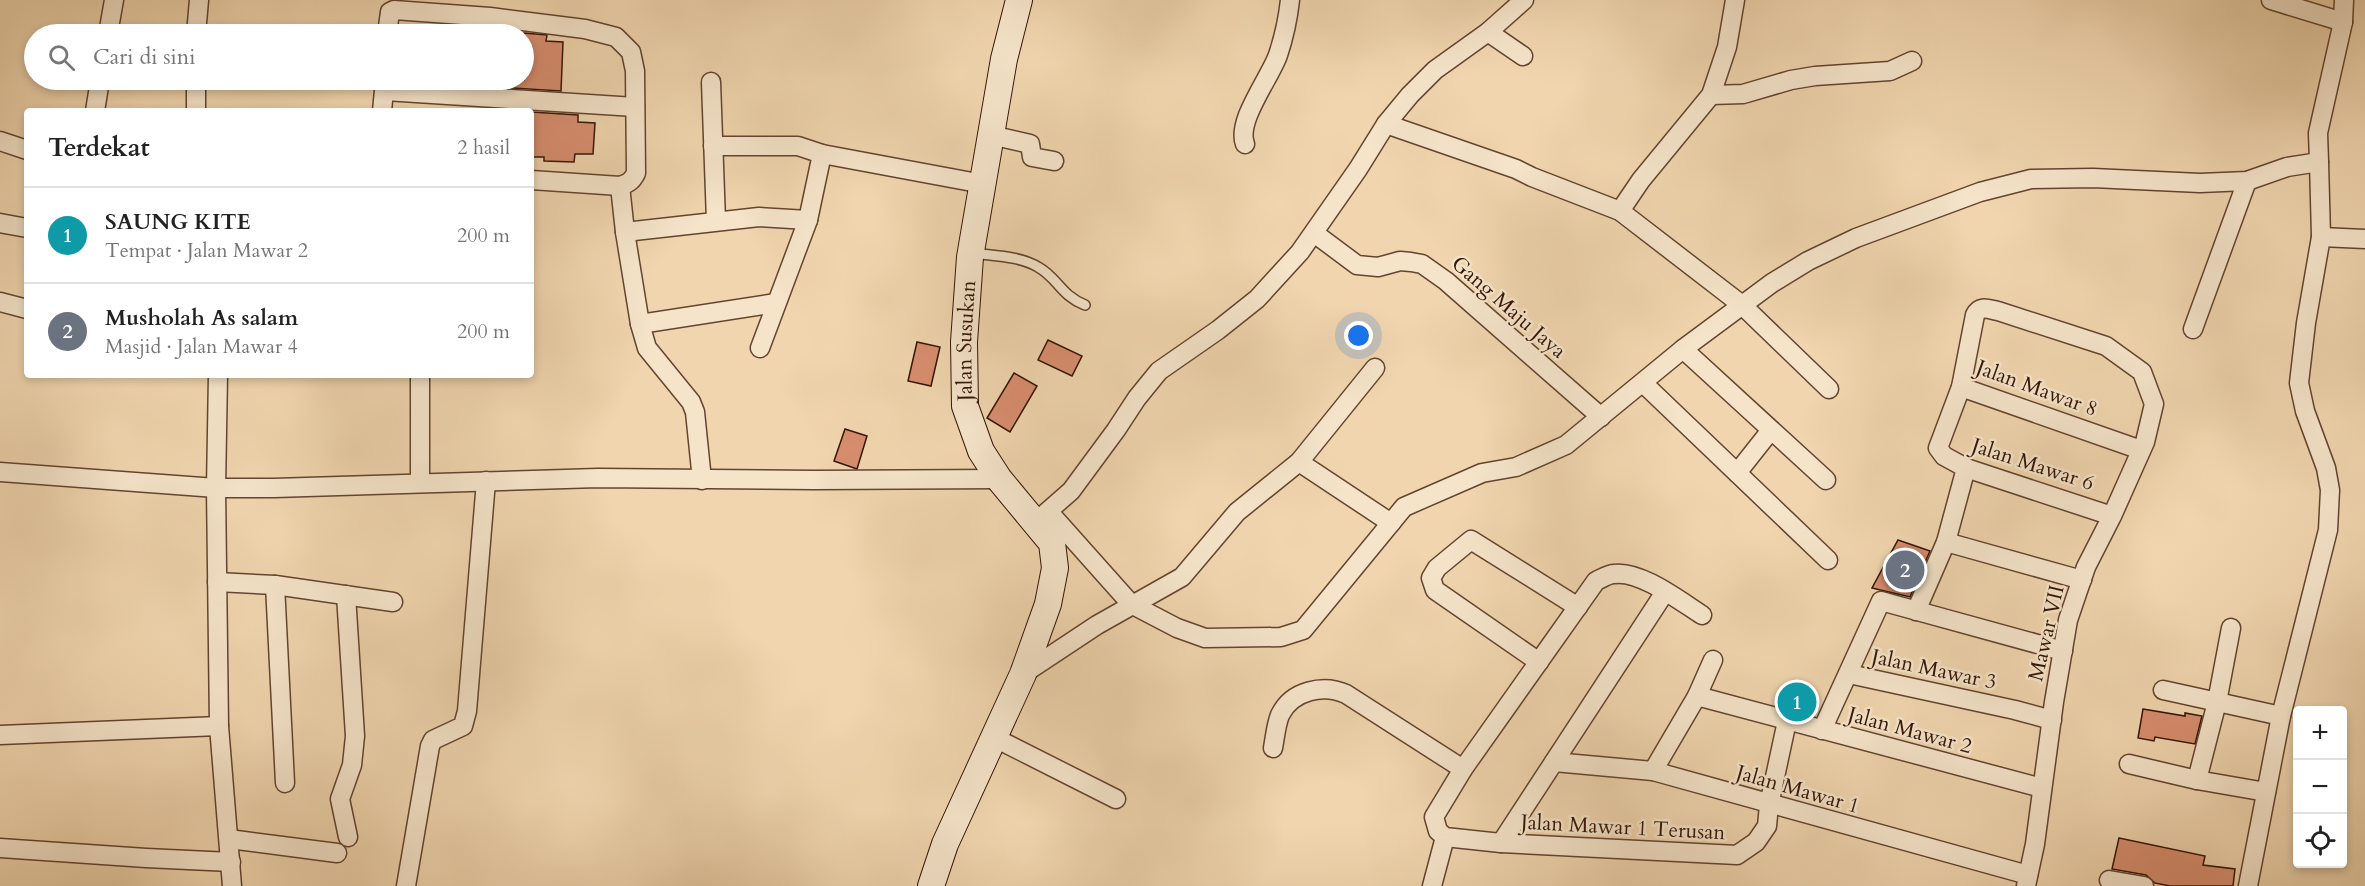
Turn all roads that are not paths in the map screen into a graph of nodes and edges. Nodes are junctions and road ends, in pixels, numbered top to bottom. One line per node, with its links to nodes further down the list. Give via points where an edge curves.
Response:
1 (114, 0): 12 (street)
2 (199, 0): 13 (street)
3 (1018, 0): 29 (street, Jalan Susukan)
4 (1290, 0): 31 (street, via 1278,55 1242,129)
5 (1524, 0): 15 (street)
6 (1735, 0): 23 (street, via 1727,47)
7 (2271, 0): 11 (street)
8 (2344, 0): 11 (street)
9 (448, 7): 10 (street); 14 (street, via 394,10)
10 (490, 9): 24 (street, via 616,37 631,52)
11 (2343, 22): 36 (street, via 2318,133)
12 (110, 24)
13 (197, 24)
14 (388, 24)
15 (1488, 32): 16 (street); 28 (street, via 1436,70)
16 (1523, 56)
17 (1912, 60): 23 (street, via 1890,71 1815,76 1743,94)
18 (711, 82): 32 (street)
19 (98, 90): 25 (street)
20 (196, 90): 26 (street)
21 (384, 90): 27 (street)
22 (442, 90): 24 (street)
23 (1711, 94): 41 (street)
24 (635, 107): 40 (street, via 636,173 629,183)
25 (95, 108)
26 (196, 108)
27 (382, 108)
28 (1386, 124): 41 (street, via 1516,169); 48 (street)
29 (991, 135): 35 (street, via 1030,144 1032,157); 39 (street, Jalan Susukan)
30 (0, 141): 33 (street)
31 (1245, 144)
32 (713, 146): 34 (street, via 798,146); 43 (street)
33 (24, 149)
34 (822, 154): 39 (street); 42 (street)
35 (1054, 161)
36 (2319, 168): 38 (street, via 2287,167); 46 (street)
37 (534, 180): 40 (street)
38 (2247, 181): 54 (street, via 2031,179 1980,192 1856,238 1808,261); 57 (street)
39 (983, 184): 50 (street, Jalan Susukan)
40 (620, 186): 47 (street)
41 (1620, 211): 54 (street)
42 (808, 220): 43 (street, via 759,217); 52 (street)
43 (716, 221): 47 (street)
44 (0, 223): 45 (street)
45 (24, 227)
46 (2321, 230): 49 (street); 104 (street, via 2299,383 2326,468 2330,490 2328,530)
47 (625, 232): 56 (street)
48 (1314, 233): 67 (street, Gang Maju Jaya, via 1357,265 1378,267 1400,261 1422,264); 81 (street, via 1257,299 1159,371 1071,491)
49 (2365, 239)
50 (971, 253): 53 (lane, via 1027,261 1040,267 1072,300); 74 (street, Jalan Susukan, via 964,342 965,406 981,451)
51 (0, 302): 55 (street)
52 (776, 303): 56 (street); 58 (street)
53 (1085, 305)
54 (1742, 305): 59 (street); 65 (street)
55 (24, 308)
56 (640, 324): 75 (street, via 647,348 695,412)
57 (2193, 329)
58 (760, 348)
59 (1683, 349): 63 (street); 68 (street)
60 (1375, 368): 70 (street)
61 (218, 378): 79 (street)
62 (420, 378): 78 (street)
63 (1643, 383): 67 (street); 73 (street)
64 (1961, 387): 66 (street, Jalan Mawar 8, via 1976,315 1982,308 2106,346 2142,372); 69 (street, Jalan Mawar 8); 71 (street, Jalan Mawar 6, via 1938,448 1944,456)
65 (1828, 389)
66 (2154, 404): 69 (street, Mawar VII)
67 (1601, 417): 82 (street, via 1566,445 1516,467 1482,473 1404,507)
68 (1771, 430): 73 (street); 76 (street)
69 (2141, 450): 80 (street, Mawar VII)
70 (1299, 462): 82 (street); 91 (street, via 1237,512 1182,577)
71 (1966, 468): 80 (street, Jalan Mawar 6); 83 (street)
72 (0, 472): 79 (street)
73 (1737, 473): 84 (street)
74 (999, 478): 75 (street); 81 (street, Jalan Susukan)
75 (702, 480): 77 (street)
76 (1826, 480)
77 (486, 481): 78 (street); 132 (street, via 467,711 463,726 433,740 430,746)
78 (420, 483): 79 (street)
79 (216, 488): 86 (street)
80 (2112, 516): 85 (street, Mawar VII)
81 (1042, 517): 91 (street); 99 (street, Jalan Susukan, via 1052,543 1055,568 1048,604)
82 (1391, 523): 91 (street, via 1303,630 1281,637 1205,638)
83 (1946, 542): 85 (street); 93 (street)
84 (1828, 560)
85 (2082, 580): 96 (street, Mawar VII, via 2068,620)
86 (217, 582): 87 (street); 107 (street)
87 (275, 585): 89 (street); 117 (street)
88 (1665, 592): 92 (street, via 1630,575 1613,574 1596,581); 94 (street); 112 (street)
89 (346, 595): 90 (street); 122 (street, via 355,736 352,765 339,799)
90 (393, 602)
91 (1131, 604): 99 (street)
92 (1578, 607): 98 (street); 98 (street, via 1470,540 1437,568 1431,578 1435,590)
93 (1916, 611): 96 (street); 100 (street, Jalan Mawar 3, via 1881,601)
94 (1702, 615)
95 (2231, 628): 103 (street)
96 (2063, 651): 106 (street, Mawar VII)
97 (1713, 660): 102 (street)
98 (1539, 662): 114 (street)
99 (1023, 674): 110 (street, Jalan Susukan)
100 (1849, 674): 106 (street, Jalan Mawar 3); 108 (street)
101 (2163, 690): 103 (street)
102 (1697, 696): 105 (street, Jalan Mawar 2); 115 (street)
103 (2217, 702): 104 (street); 116 (street)
104 (2281, 716): 119 (street)
105 (1787, 720): 108 (street, Jalan Mawar 2); 121 (street, Jalan Mawar 1 Terusan)
106 (2052, 720): 118 (street, Mawar VII)
107 (219, 726): 109 (street); 124 (street)
108 (1822, 730): 118 (street, Jalan Mawar 2)
109 (0, 735)
110 (993, 737): 120 (street); 133 (street, Jalan Susukan, via 945,844)
111 (1273, 748): 114 (street, via 1283,710 1297,697 1326,688 1346,693)
112 (1554, 762): 115 (street, Jalan Mawar 1); 125 (street)
113 (2129, 764): 116 (street)
114 (1463, 769): 123 (street, via 1434,817 1438,831)
115 (1653, 771): 121 (street, Jalan Mawar 1)
116 (2197, 780): 119 (street)
117 (285, 783)
118 (2042, 788): 130 (street, Mawar VII)
119 (2266, 792): 136 (street)
120 (1116, 799)
121 (1769, 805): 125 (street, Jalan Mawar 1 Terusan, via 1767,826 1756,842 1737,855); 130 (street, Jalan Mawar 1)
122 (348, 837)
123 (1445, 837): 125 (street, Jalan Mawar 1 Terusan); 134 (street)
124 (229, 839): 127 (street); 128 (street)
125 (1501, 843)
126 (0, 848): 128 (street)
127 (337, 853)
128 (231, 862): 131 (street)
129 (2109, 880): 135 (street)
130 (2027, 881)
131 (232, 886)
132 (406, 886)
133 (931, 886)
134 (1432, 886)
135 (2144, 886)
136 (2248, 886)

